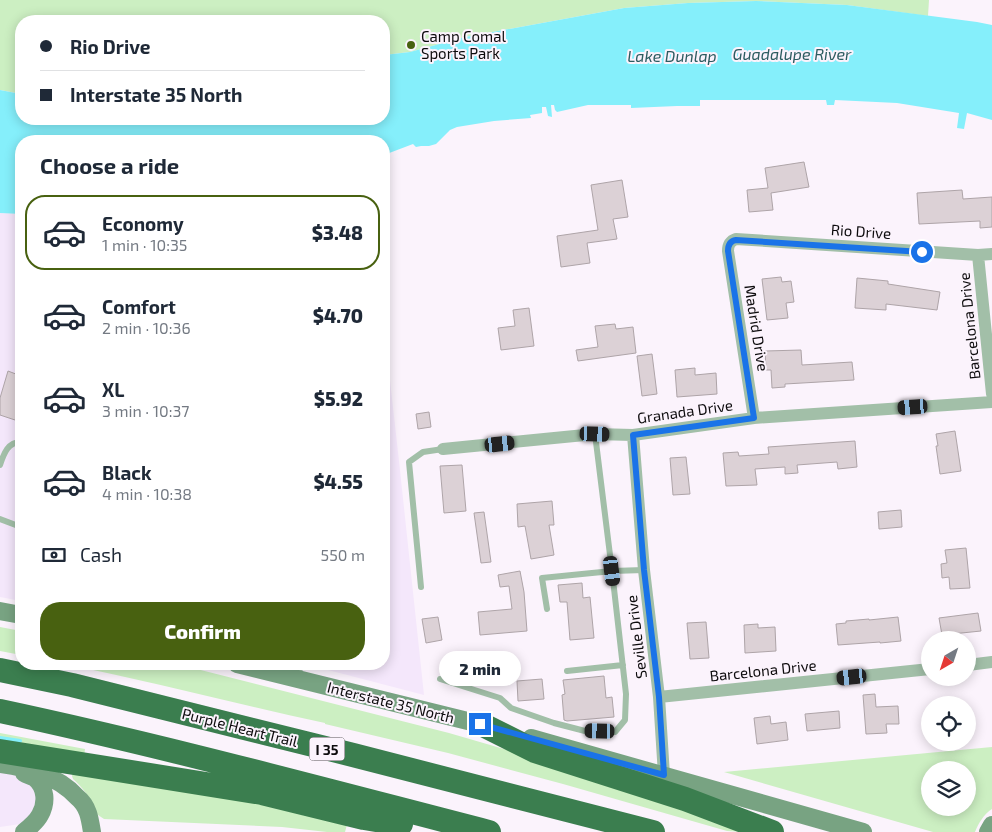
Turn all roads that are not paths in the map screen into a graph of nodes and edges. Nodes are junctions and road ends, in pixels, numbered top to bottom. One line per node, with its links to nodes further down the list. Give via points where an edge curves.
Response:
1 (730, 243): 3 (street, Rio Drive, via 736,240); 6 (street, Madrid Drive, via 728,251)
2 (992, 254): 3 (street, Rio Drive)
3 (978, 255): 4 (street, Barcelona Drive)
4 (992, 394)
5 (992, 402): 6 (street, Granada Drive)
6 (754, 418): 8 (street, Granada Drive)
7 (595, 434): 8 (street, Granada Drive); 10 (street, Granada Drive); 15 (lane)
8 (633, 435): 14 (street, Seville Drive)
9 (15, 443): 11 (lane, via 9,446)
10 (443, 450): 16 (lane, via 424,452 409,462)
11 (0, 465)
12 (0, 519): 13 (lane)
13 (15, 525)
14 (644, 570): 15 (lane); 28 (street, Seville Drive)
15 (612, 571): 17 (lane, via 542,578); 22 (lane)
16 (421, 587)
17 (547, 609)
18 (0, 611): 19 (main road)
19 (15, 613)
20 (992, 662): 21 (street)
21 (976, 664)
22 (623, 665): 26 (lane); 27 (lane, via 624,720 615,732 585,731 554,723 511,708 500,698)
23 (0, 670): 38 (highway, Purple Heart Trail / I 35, via 91,690)
24 (921, 670): 28 (street, Barcelona Drive)
25 (299, 671): 30 (main road, Interstate 35 North)
26 (567, 671)
27 (440, 679)
28 (659, 697): 32 (street, Seville Drive)
29 (0, 711): 37 (highway)
30 (480, 724): 32 (main road, Interstate 35 North); 39 (highway, via 535,750 685,799)
31 (3, 760): 34 (main road, via 35,778 44,794 40,816); 35 (main road, via 58,780 73,792 88,812); 36 (highway, via 262,793 364,818)
32 (664, 775): 40 (main road, Interstate 35 North)
33 (992, 825): 41 (main road)
34 (24, 832)
35 (92, 832)
36 (445, 832)
37 (489, 832)
38 (653, 832)
39 (772, 832)
40 (863, 832)
41 (988, 832)

